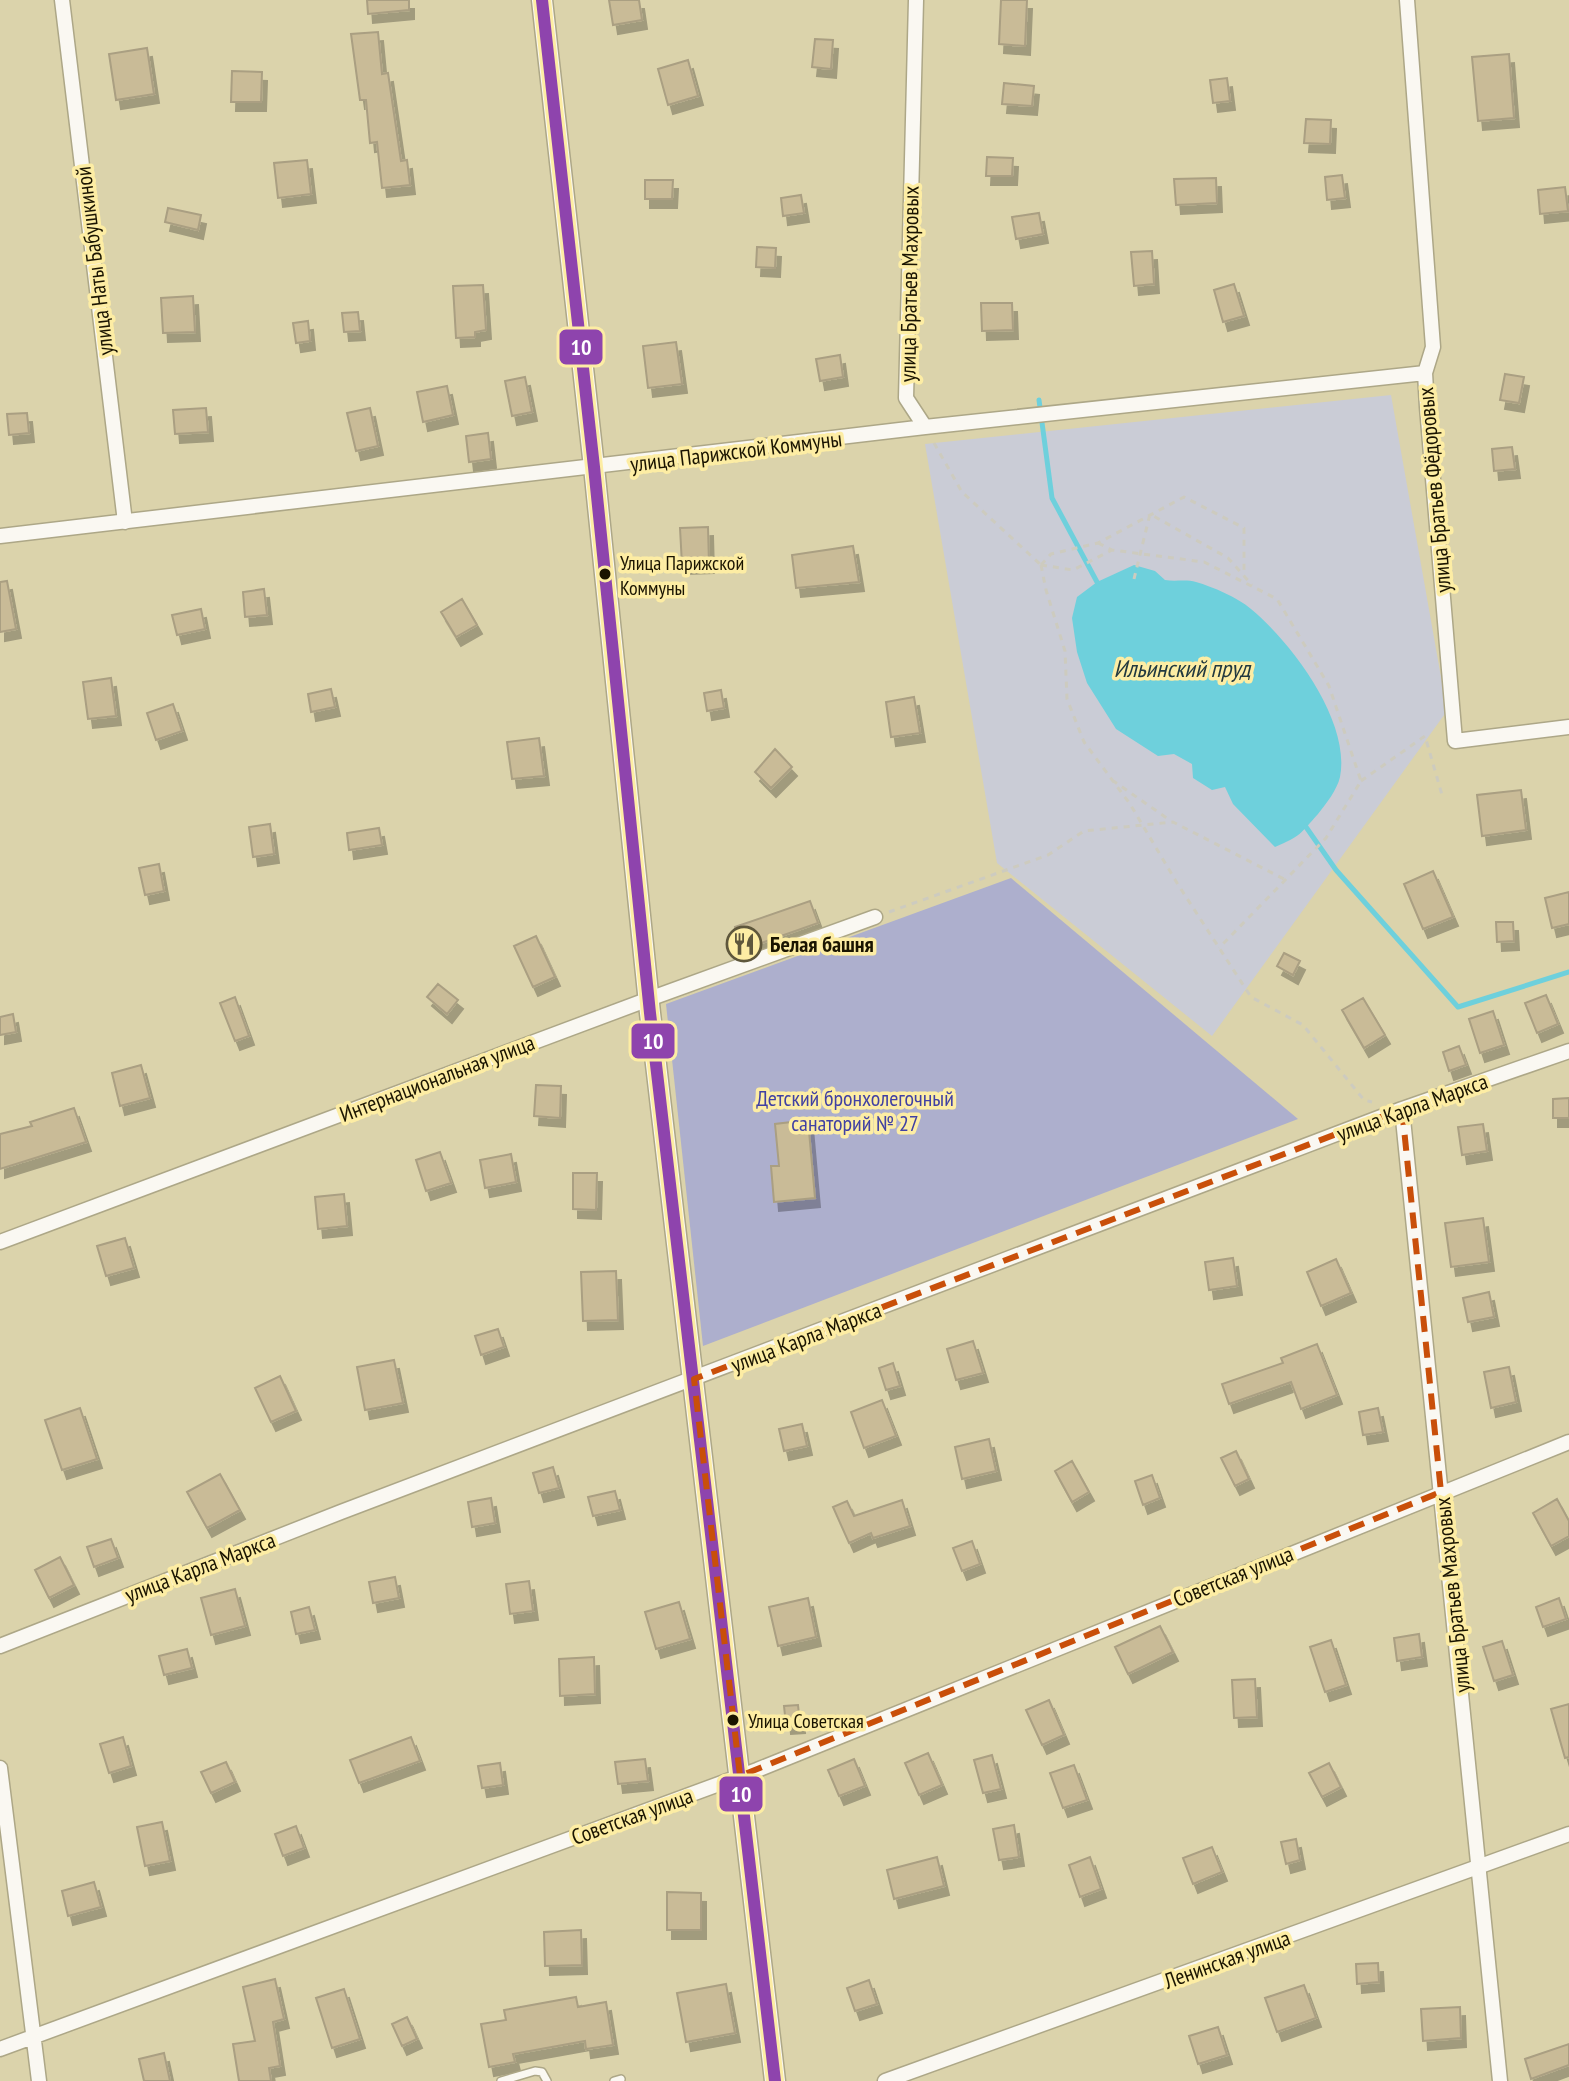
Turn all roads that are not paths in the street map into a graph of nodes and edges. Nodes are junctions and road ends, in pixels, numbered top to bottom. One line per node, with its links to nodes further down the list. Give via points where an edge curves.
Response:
1 (62, 0): 8 (street, улица Наты Бабушкиной)
2 (542, 0): 7 (main road)
3 (916, 0): 6 (street, улица Братьев Махровых, via 906,398)
4 (1407, 0): 5 (street, улица Братьев Фёдоровых, via 1433,347)
5 (1425, 373): 6 (street, улица Парижской Коммуны); 10 (street, улица Братьев Фёдоровых, via 1455,741)
6 (925, 427): 7 (street, улица Парижской Коммуны)
7 (594, 467): 8 (street, улица Парижской Коммуны); 12 (main road)
8 (125, 522): 9 (street, улица Парижской Коммуны)
9 (0, 536)
10 (1569, 727)
11 (875, 917): 12 (street, Интернациональная улица)
12 (649, 999): 15 (street, Интернациональная улица); 16 (main road)
13 (1569, 1051): 14 (street, улица Карла Маркса)
14 (1402, 1109): 16 (street, улица Карла Маркса); 18 (street, улица Братьев Махровых)
15 (0, 1242)
16 (694, 1379): 19 (street, улица Карла Маркса); 21 (main road)
17 (1569, 1442): 18 (street, Советская улица)
18 (1441, 1492): 21 (street, Советская улица); 23 (street, улица Братьев Махровых)
19 (0, 1646)
20 (0, 1768): 24 (street)
21 (740, 1776): 24 (street, Советская улица); 29 (main road)
22 (1569, 1834): 23 (street, Ленинская улица)
23 (1479, 1868): 30 (street, Ленинская улица); 31 (street, улица Братьев Махровых)
24 (34, 2037): 25 (street, Советская улица); 26 (street)
25 (0, 2049)
26 (39, 2081)
27 (501, 2081): 28 (lane, via 535,2071)
28 (547, 2081)
29 (775, 2081)
30 (885, 2081)
31 (1500, 2081)

